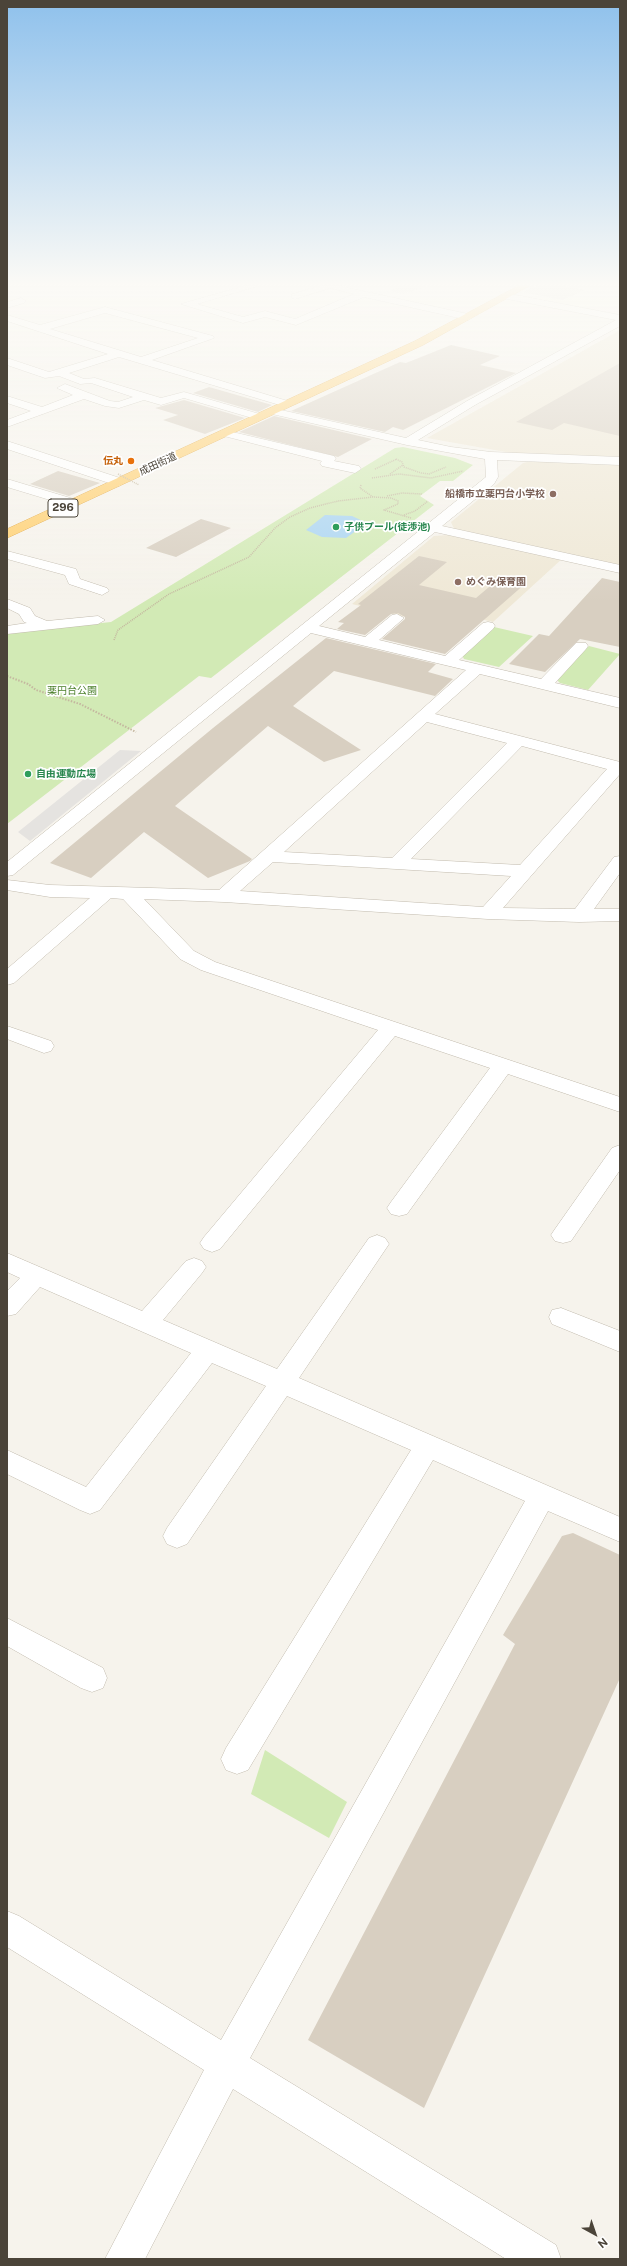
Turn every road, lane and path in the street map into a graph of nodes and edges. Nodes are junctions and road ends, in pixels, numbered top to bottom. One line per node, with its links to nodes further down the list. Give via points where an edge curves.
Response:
1 (74, 392): 7 (street)
2 (126, 392): 8 (street)
3 (246, 392): 10 (street)
4 (314, 392): 10 (highway, 成田街道 / 296)
5 (492, 392): 16 (street)
6 (21, 393): 9 (street)
7 (84, 395): 8 (street, via 119,405); 11 (street)
8 (142, 397): 13 (street, via 161,402 184,395)
9 (7, 398): 11 (street)
10 (287, 404): 12 (highway, 成田街道 / 296)
11 (39, 410): 14 (street)
12 (272, 411): 13 (highway, 成田街道 / 296); 16 (street)
13 (259, 417): 15 (highway, 成田街道 / 296)
14 (7, 424)
15 (224, 433): 24 (street, via 330,459 326,463); 32 (highway, 成田街道 / 296)
16 (407, 442): 18 (street)
17 (7, 446): 32 (street)
18 (491, 456): 21 (street); 44 (street, via 490,481)
19 (402, 458): 20 (path)
20 (395, 459): 23 (path); 26 (path)
21 (620, 461)
22 (444, 463): 25 (path, via 445,469 429,474)
23 (403, 465): 25 (path); 29 (path)
24 (355, 469)
25 (411, 469): 30 (path)
26 (374, 470)
27 (466, 470): 30 (path, via 431,478)
28 (374, 475): 31 (path)
29 (389, 475): 30 (path); 31 (path)
30 (410, 475)
31 (377, 477): 33 (path)
32 (119, 478): 36 (path, bridge); 41 (highway, 成田街道 / 296)
33 (370, 479)
34 (364, 481): 38 (path, via 360,488)
35 (7, 483): 41 (street)
36 (139, 485)
37 (422, 494): 39 (path, via 402,493)
38 (373, 497): 39 (path); 56 (path, via 323,503 290,517 275,528 249,557 169,594 118,630)
39 (385, 497): 42 (path, via 398,501 398,504 384,510)
40 (428, 501): 42 (path, via 415,512)
41 (73, 503): 45 (highway, 成田街道 / 296)
42 (400, 515): 43 (path)
43 (418, 519)
44 (434, 528): 47 (street); 54 (street)
45 (7, 534)
46 (7, 555): 48 (street, via 71,572 74,581)
47 (620, 569)
48 (102, 591)
49 (7, 603): 52 (street, via 25,611 29,619)
50 (397, 618): 57 (street)
51 (98, 620): 52 (street)
52 (46, 626): 55 (street)
53 (488, 626): 59 (street)
54 (310, 628): 57 (street); 72 (street)
55 (7, 630)
56 (114, 640)
57 (368, 642): 59 (street)
58 (582, 646): 62 (street)
59 (449, 661): 60 (street)
60 (477, 668): 62 (street); 64 (street)
61 (7, 676): 65 (path, via 36,690 80,704)
62 (545, 684): 63 (street)
63 (620, 702)
64 (424, 716): 66 (street); 68 (street)
65 (136, 732)
66 (518, 740): 67 (street); 70 (street)
67 (618, 767): 71 (street)
68 (268, 856): 70 (street); 76 (street)
69 (620, 861): 79 (street)
70 (396, 864): 71 (street)
71 (526, 870): 77 (street)
72 (7, 872)
73 (7, 885): 74 (street, via 50,892)
74 (105, 894): 75 (street); 80 (street)
75 (129, 894): 76 (street); 81 (street, via 194,960)
76 (224, 896): 77 (street)
77 (488, 913): 79 (street)
78 (620, 915): 79 (street)
79 (579, 916)
80 (7, 979)
81 (390, 1029): 84 (street); 89 (street)
82 (7, 1032): 83 (street)
83 (44, 1046)
84 (502, 1067): 85 (street); 87 (street)
85 (620, 1105)
86 (620, 1153): 88 (street)
87 (399, 1208)
88 (564, 1235)
89 (212, 1243)
90 (377, 1244): 99 (street)
91 (7, 1262): 93 (street)
92 (194, 1267): 96 (street)
93 (37, 1275): 94 (street); 96 (street)
94 (7, 1307)
95 (560, 1317): 97 (street)
96 (146, 1323): 98 (street)
97 (620, 1342)
98 (208, 1350): 99 (street); 101 (street, via 90,1502)
99 (283, 1383): 100 (street); 104 (street)
100 (428, 1446): 102 (street); 107 (street)
101 (7, 1461)
102 (542, 1496): 103 (street); 109 (street)
103 (620, 1530)
104 (177, 1536)
105 (7, 1631): 106 (street)
106 (92, 1678)
107 (237, 1759)
108 (7, 1928): 109 (street)
109 (227, 2064): 110 (street); 111 (street)
110 (124, 2259)
111 (542, 2259)

